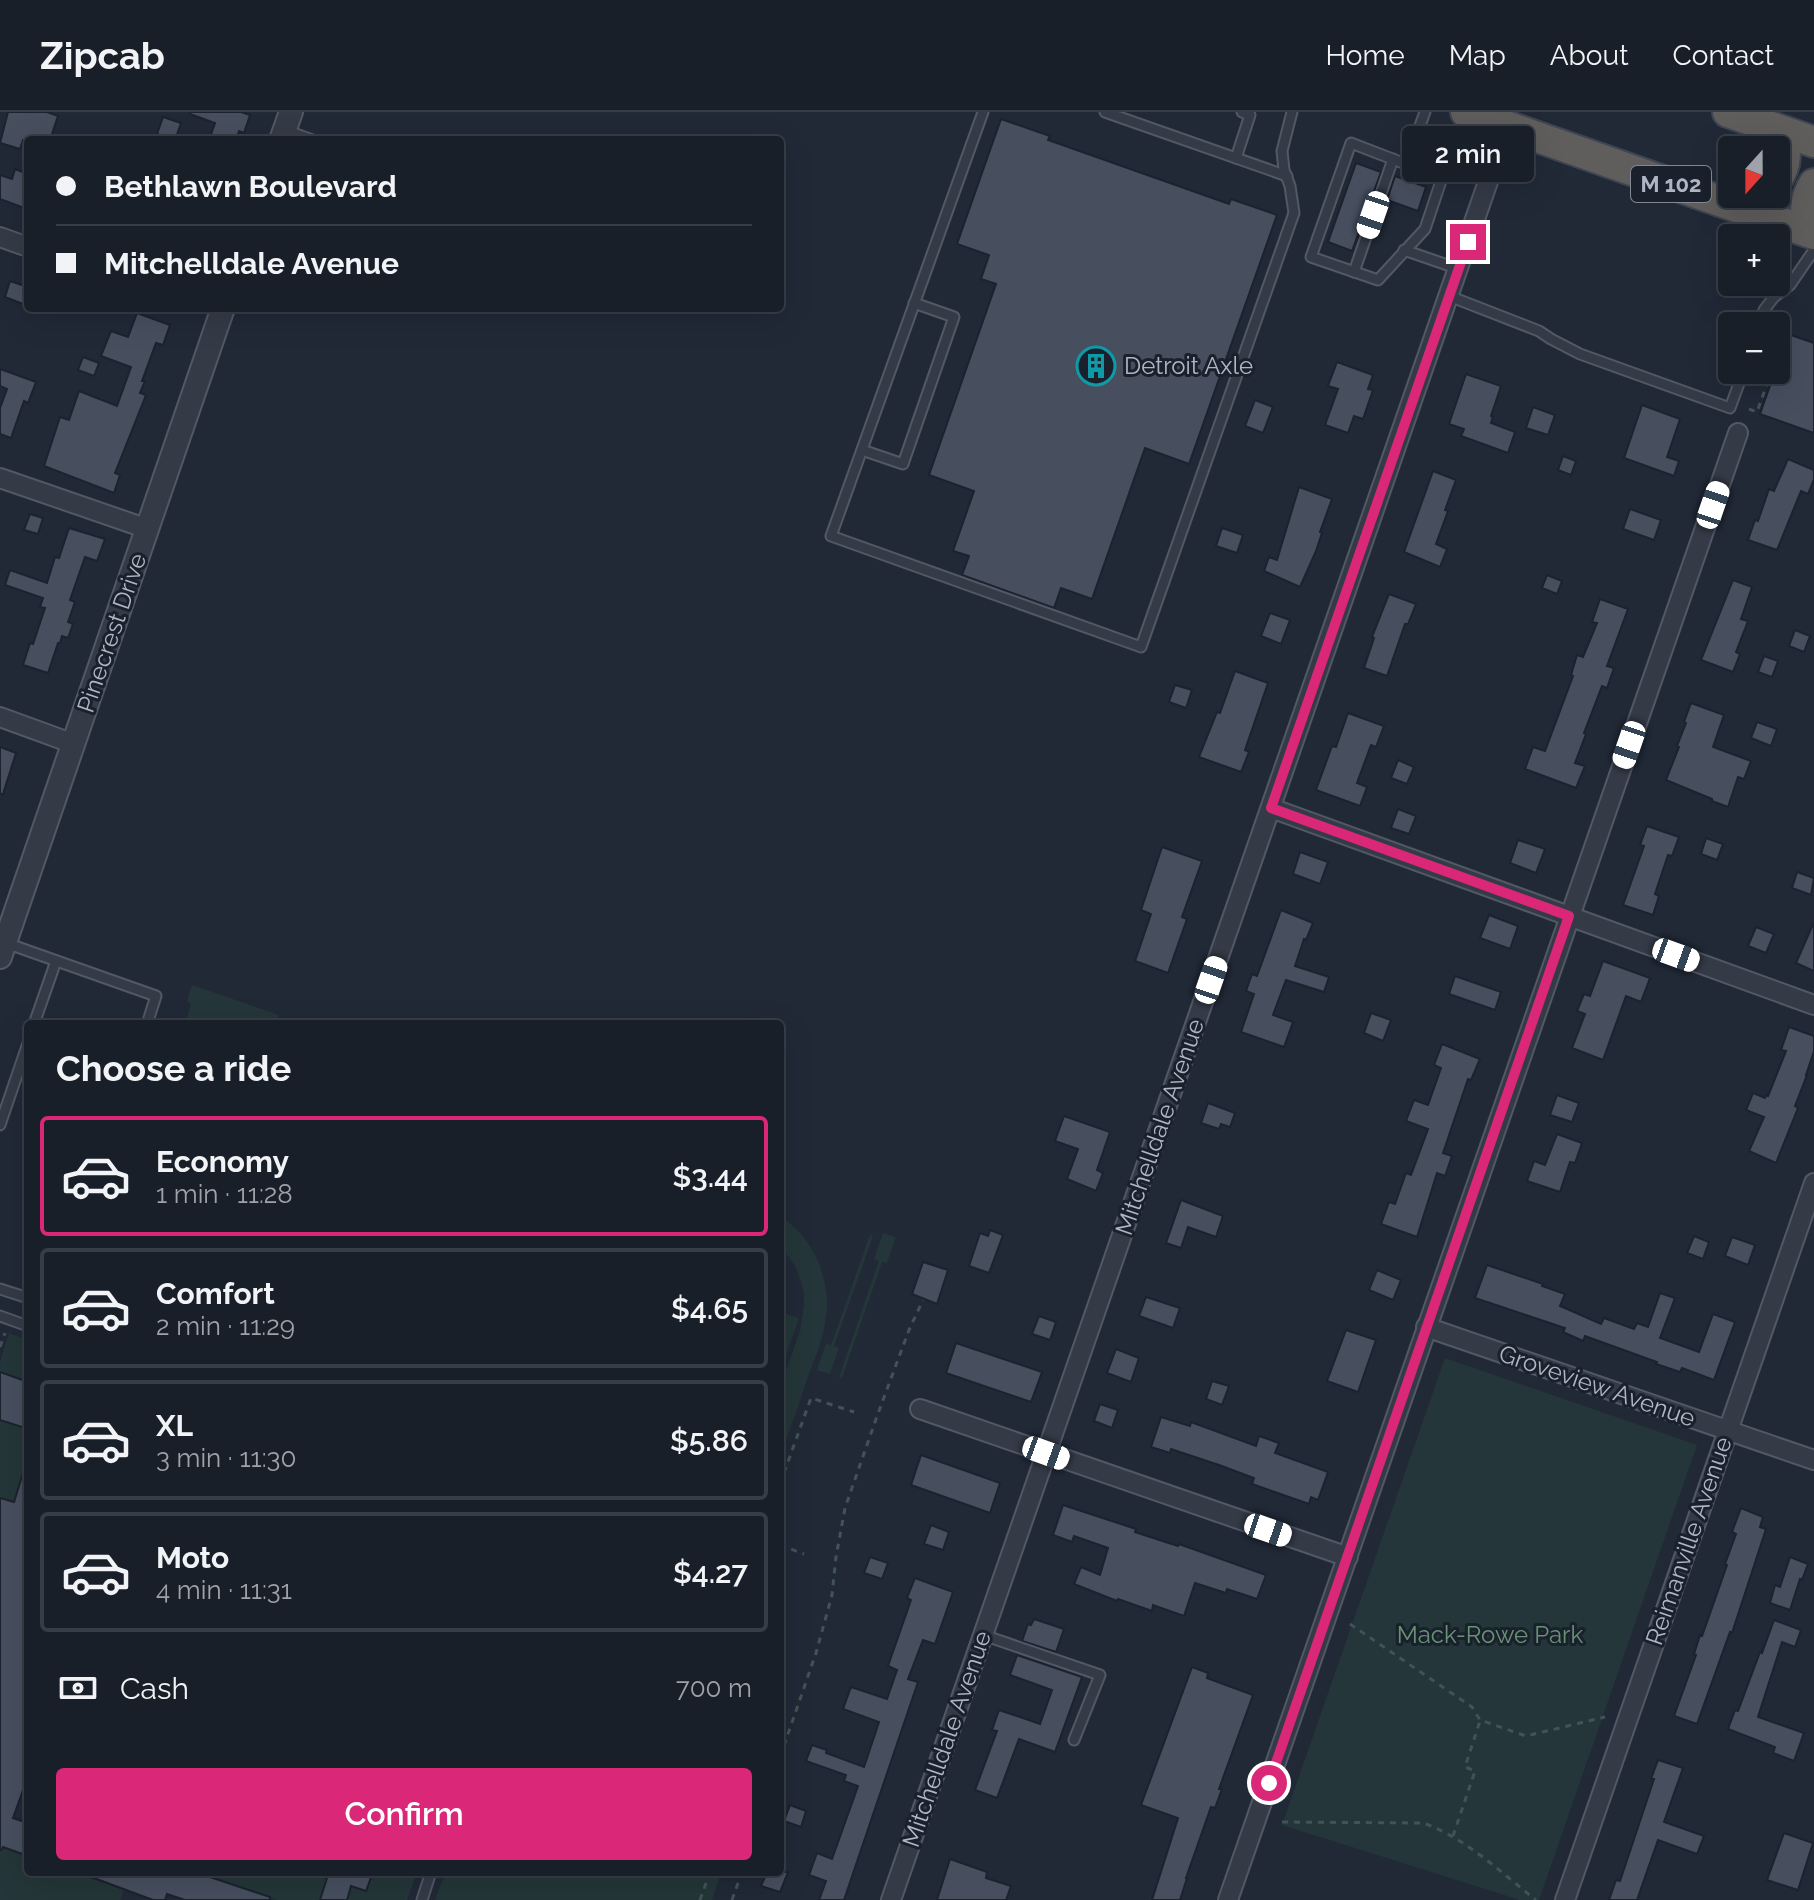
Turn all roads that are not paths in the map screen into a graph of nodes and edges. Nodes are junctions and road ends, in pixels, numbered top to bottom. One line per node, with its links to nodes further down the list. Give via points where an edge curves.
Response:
1 (983, 112): 27 (lane)
2 (1105, 112): 13 (lane)
3 (1242, 112): 13 (lane, via 1250,115)
4 (1292, 112): 16 (lane, via 1282,151)
5 (1425, 112): 15 (lane)
6 (1466, 112): 10 (highway, M 102)
7 (1728, 112): 8 (highway)
8 (1769, 122): 12 (highway)
9 (286, 127): 11 (lane)
10 (1507, 127): 18 (highway, M 102); 23 (street, Mitchelldale Avenue)
11 (305, 136)
12 (1814, 142)
13 (1236, 158): 16 (lane)
14 (1393, 159): 15 (lane); 24 (lane); 24 (lane, via 1351,143 1311,257)
15 (1406, 164): 22 (lane, via 1442,178 1425,229)
16 (1287, 176): 32 (lane, via 1294,213 1141,647 831,536)
17 (1814, 184): 20 (highway, via 1806,201)
18 (1758, 212): 20 (highway, M 102)
19 (0, 237): 21 (street)
20 (1812, 239): 26 (lane, via 1790,285)
21 (24, 246)
22 (1404, 250): 23 (lane); 24 (lane, via 1378,280)
23 (1459, 269): 25 (street, Mitchelldale Avenue)
24 (1354, 272)
25 (1449, 296): 30 (lane, via 1539,331 1580,354 1730,408); 37 (street, Mitchelldale Avenue)
26 (1774, 297): 29 (lane)
27 (914, 303): 32 (lane); 32 (lane, via 954,317 903,464)
28 (215, 312): 34 (street, Pinecrest Drive)
29 (1763, 312)
30 (1739, 384)
31 (1738, 433): 38 (street)
32 (862, 450)
33 (0, 478): 34 (street)
34 (148, 529): 36 (street, Pinecrest Drive)
35 (0, 717): 36 (street)
36 (74, 744): 39 (street, Pinecrest Drive)
37 (1271, 808): 38 (street); 55 (street, Mitchelldale Avenue)
38 (1569, 916): 41 (street); 52 (street)
39 (3, 950): 40 (lane)
40 (56, 961): 42 (lane); 43 (lane, via 156,996)
41 (1814, 1005)
42 (35, 1020)
43 (148, 1020)
44 (24, 1054): 45 (lane)
45 (2, 1113): 46 (lane)
46 (0, 1125)
47 (1814, 1183): 54 (street, Reimanville Avenue)
48 (0, 1289): 49 (lane)
49 (24, 1297)
50 (0, 1316): 51 (lane)
51 (24, 1325)
52 (1426, 1327): 54 (street, Groveview Avenue); 57 (street)
53 (920, 1409): 55 (street)
54 (1728, 1431): 56 (street, Groveview Avenue); 64 (street, Reimanville Avenue)
55 (1046, 1453): 57 (street); 58 (street, Mitchelldale Avenue)
56 (1814, 1460)
57 (1348, 1557): 63 (street)
58 (983, 1635): 59 (lane, via 1100,1675); 62 (street, Mitchelldale Avenue)
59 (1074, 1740)
60 (430, 1876): 61 (lane)
61 (422, 1900)
62 (891, 1900)
63 (1228, 1900)
64 (1565, 1900)

